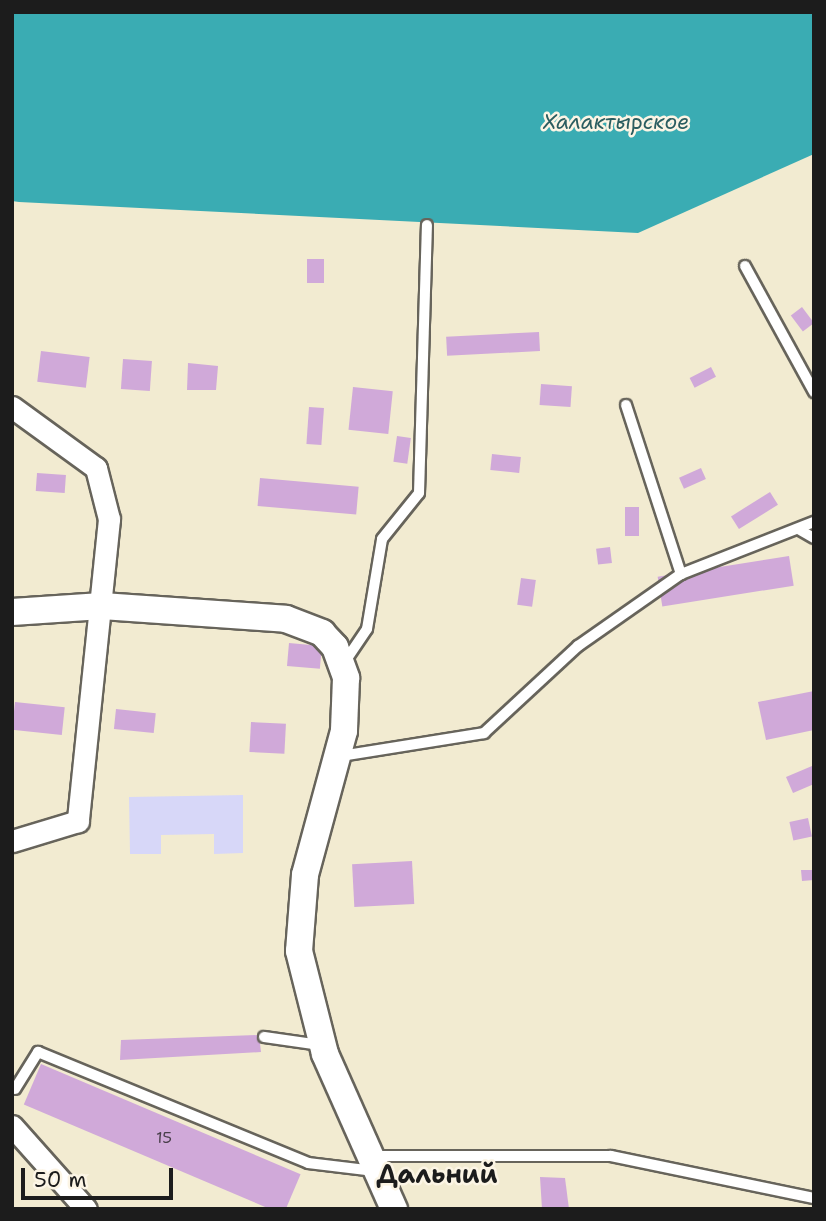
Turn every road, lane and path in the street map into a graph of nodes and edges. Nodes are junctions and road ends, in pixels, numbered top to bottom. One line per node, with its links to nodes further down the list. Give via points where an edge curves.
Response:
1 (428, 225): 12 (lane, via 419,494 382,539 367,629)
2 (745, 266): 3 (lane)
3 (814, 392)
4 (625, 405): 9 (lane)
5 (12, 407): 10 (street, via 96,468 108,519)
6 (814, 522): 7 (lane)
7 (800, 530): 8 (lane); 9 (lane)
8 (814, 538)
9 (681, 574): 13 (lane, via 578,646 485,733)
10 (102, 606): 11 (street); 12 (street, via 286,619 322,634); 14 (street, via 78,821)
11 (12, 612)
12 (343, 664): 13 (street)
13 (341, 755): 16 (street, via 300,905 302,975)
14 (12, 841)
15 (264, 1037): 16 (lane)
16 (323, 1046): 19 (street)
17 (15, 1089): 19 (lane, via 38,1052 308,1163)
18 (12, 1126): 21 (street)
19 (374, 1164): 20 (lane, via 611,1156); 22 (street)
20 (814, 1198)
21 (86, 1209)
22 (394, 1209)

